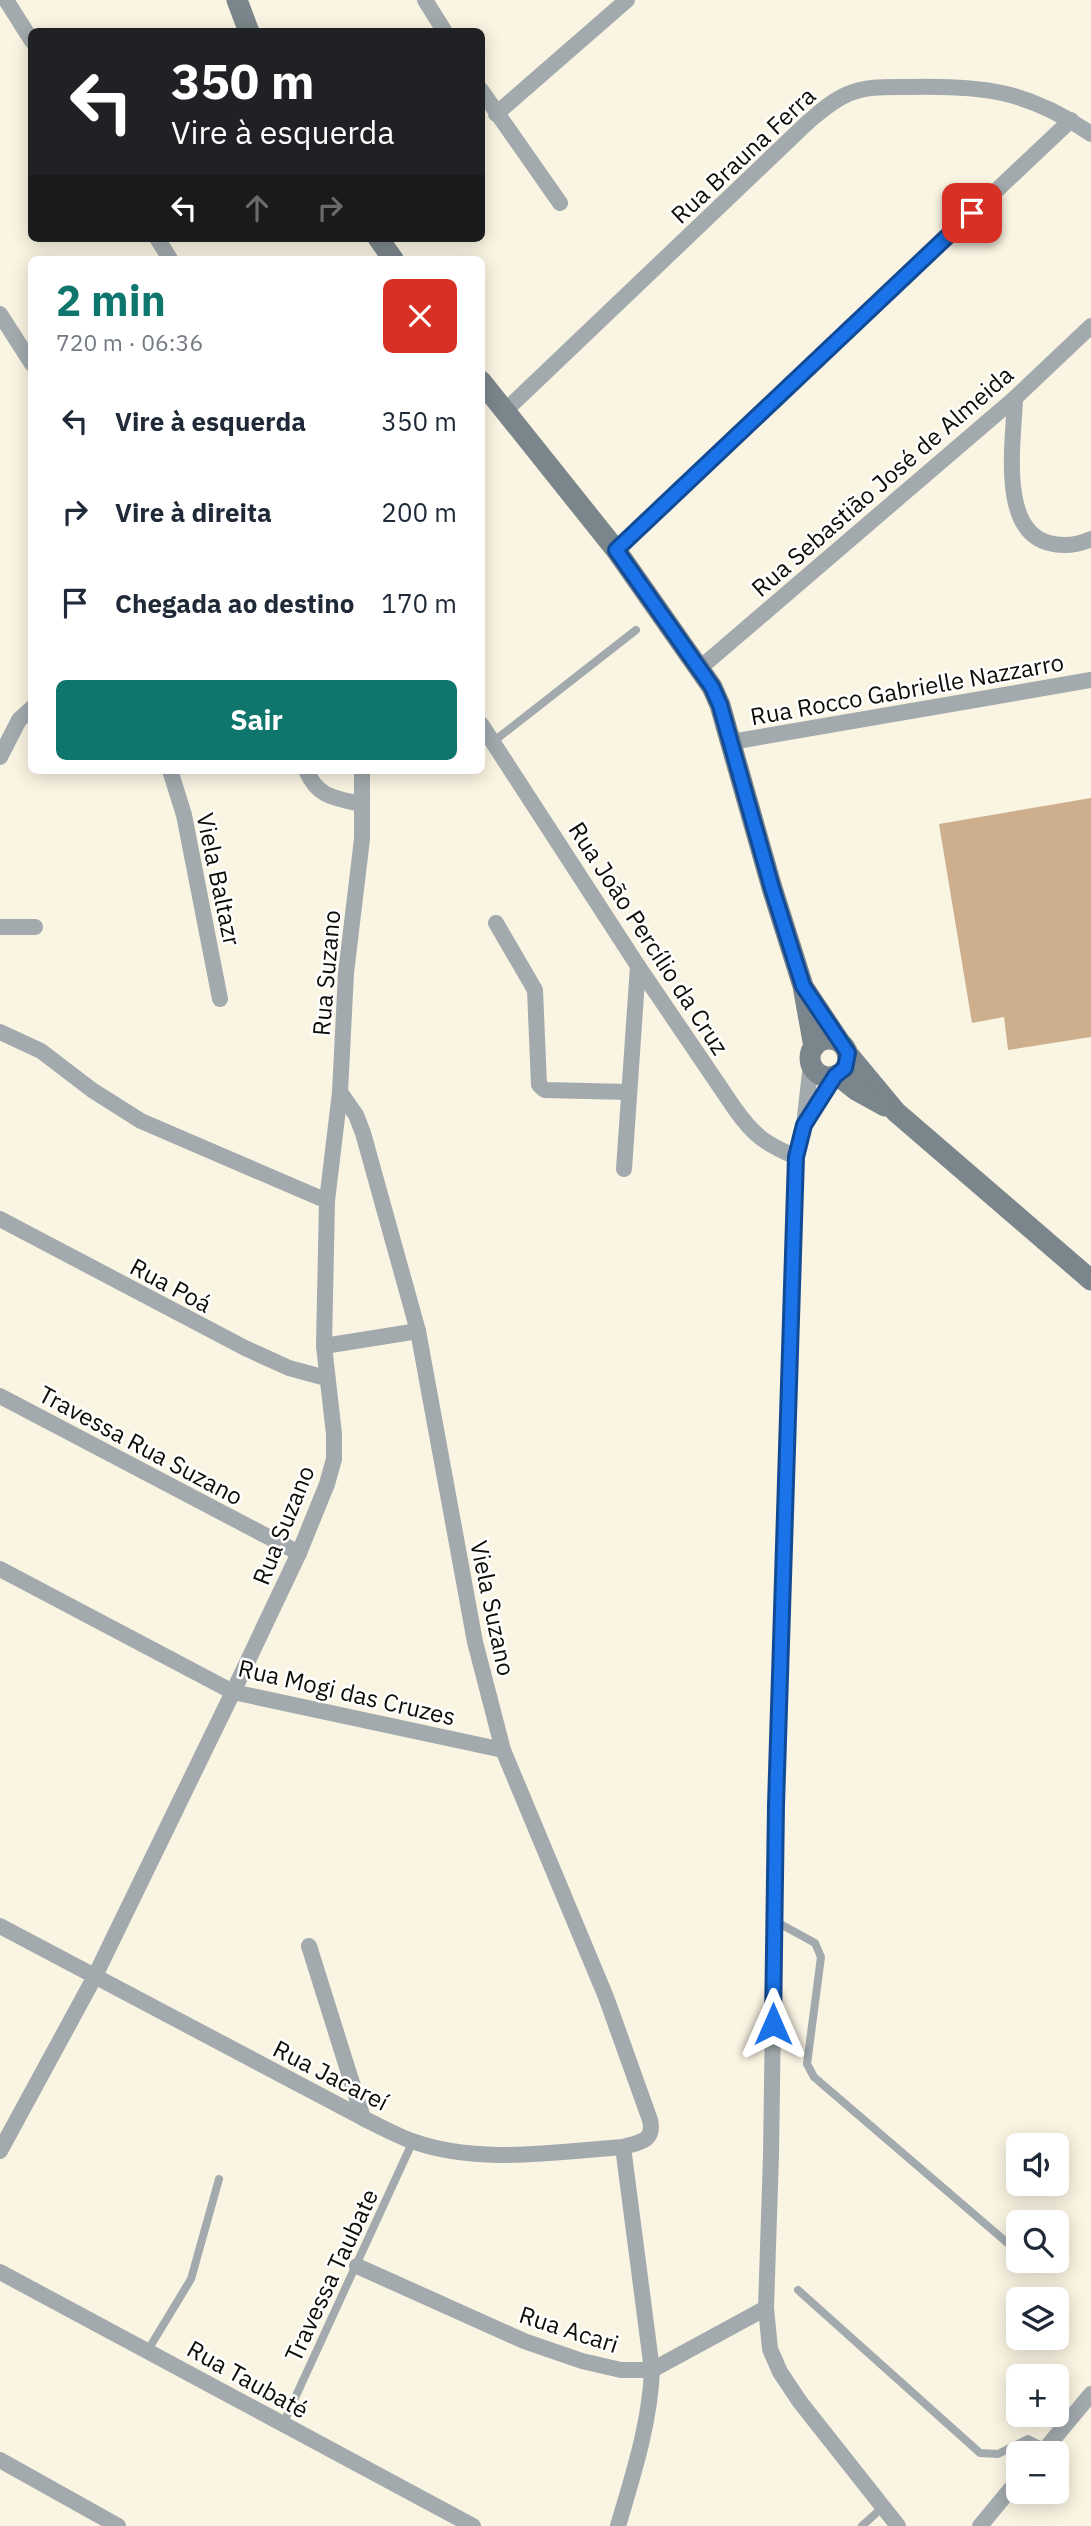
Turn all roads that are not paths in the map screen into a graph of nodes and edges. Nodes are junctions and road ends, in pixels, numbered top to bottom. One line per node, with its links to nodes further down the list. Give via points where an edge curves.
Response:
1 (6, 0): 7 (street)
2 (237, 0): 5 (main road)
3 (425, 0): 6 (street)
4 (627, 0): 9 (street)
5 (248, 28)
6 (442, 28)
7 (28, 35)
8 (485, 96): 9 (street)
9 (496, 114): 12 (street)
10 (1071, 120): 11 (street); 18 (street, Rua Brauna Ferra, via 1034,101 955,85 872,88 848,94 808,122); 20 (street)
11 (1091, 134)
12 (560, 203)
13 (0, 314): 15 (street)
14 (1091, 326): 17 (street, Rua Sebastião José de Almeida)
15 (28, 358)
16 (485, 386): 18 (main road)
17 (1015, 397): 19 (street, via 1012,493 1017,514 1039,541 1060,546); 22 (street, Rua Sebastião José de Almeida)
18 (505, 411): 20 (main road)
19 (1091, 539)
20 (616, 550): 22 (main road)
21 (636, 630): 26 (lane)
22 (701, 668): 27 (main road, via 720,705)
23 (1091, 680): 27 (street, Rua Rocco Gabrielle Nazzarro)
24 (28, 712): 28 (street)
25 (485, 729): 26 (street, Rua João Percílio da Cruz)
26 (494, 741): 36 (street, Rua João Percílio da Cruz)
27 (731, 742): 37 (main road)
28 (0, 757)
29 (171, 774): 38 (street, Viela Baltazr, via 184,815)
30 (308, 774): 32 (street, via 324,795)
31 (362, 774): 32 (street, Rua Suzano)
32 (362, 804): 43 (street, Rua Suzano)
33 (496, 923): 44 (street, via 535,990 539,1085 545,1090)
34 (0, 927): 35 (street)
35 (35, 928)
36 (638, 966): 44 (street); 47 (street, Rua João Percílio da Cruz, via 750,1130)
37 (803, 986): 40 (main road); 41 (main road)
38 (220, 999)
39 (0, 1032): 49 (street, via 40,1051 141,1121)
40 (844, 1048): 41 (main road, via 834,1040 823,1040); 42 (main road, via 845,1068); 45 (main road)
41 (812, 1056): 42 (main road, via 818,1074); 46 (street)
42 (836, 1076): 45 (main road); 46 (street)
43 (340, 1092): 49 (street, Rua Suzano); 52 (street, Viela Suzano, via 363,1133)
44 (628, 1092): 48 (street)
45 (896, 1112): 51 (main road)
46 (804, 1125): 47 (street)
47 (796, 1157): 60 (street)
48 (624, 1170)
49 (327, 1201): 53 (street, Rua Suzano)
50 (0, 1219): 54 (street, Rua Poá, via 245,1348)
51 (1091, 1280)
52 (418, 1331): 53 (street); 59 (street, Viela Suzano, via 475,1642)
53 (324, 1346): 54 (street, Rua Suzano)
54 (326, 1378): 56 (street, Rua Suzano, via 334,1459)
55 (0, 1396): 56 (street, Travessa Rua Suzano)
56 (299, 1553): 58 (street, Rua Suzano)
57 (0, 1569): 58 (street, Rua Mogi das Cruzes)
58 (233, 1692): 59 (street, Rua Mogi das Cruzes); 63 (street, Rua Suzano)
59 (503, 1750): 65 (street, Viela Suzano, via 606,1997)
60 (774, 1920): 70 (lane, via 815,1943 821,1957 807,2064 814,2077); 74 (street)
61 (0, 1926): 63 (street, Rua Jacareí)
62 (309, 1946): 64 (street)
63 (94, 1978): 64 (street, Rua Jacareí); 68 (street, Rua Suzano)
64 (363, 2118): 66 (street, Rua Jacareí)
65 (650, 2120): 67 (street, Rua Jacareí, via 652,2130 647,2139)
66 (413, 2141): 67 (street, Rua Jacareí, via 500,2156); 71 (lane, Travessa Taubate)
67 (623, 2147): 76 (street)
68 (0, 2151)
69 (219, 2179): 75 (lane, via 191,2279)
70 (1006, 2242)
71 (357, 2266): 76 (street, Rua Acari, via 523,2341 621,2370); 78 (lane, Travessa Taubate)
72 (0, 2272): 75 (street, Rua Taubaté)
73 (798, 2290): 80 (lane, via 981,2453)
74 (766, 2308): 76 (street); 83 (street, via 769,2349 780,2372)
75 (148, 2350): 78 (street, Rua Taubaté)
76 (652, 2370): 86 (street, via 651,2399)
77 (1091, 2393): 79 (street)
78 (283, 2424): 85 (street, Rua Taubaté)
79 (1052, 2441)
80 (1006, 2450)
81 (0, 2460): 84 (street)
82 (1006, 2494): 89 (street)
83 (883, 2507): 87 (lane); 88 (street)
84 (118, 2526)
85 (473, 2526)
86 (618, 2526)
87 (862, 2526)
88 (898, 2526)
89 (979, 2526)

